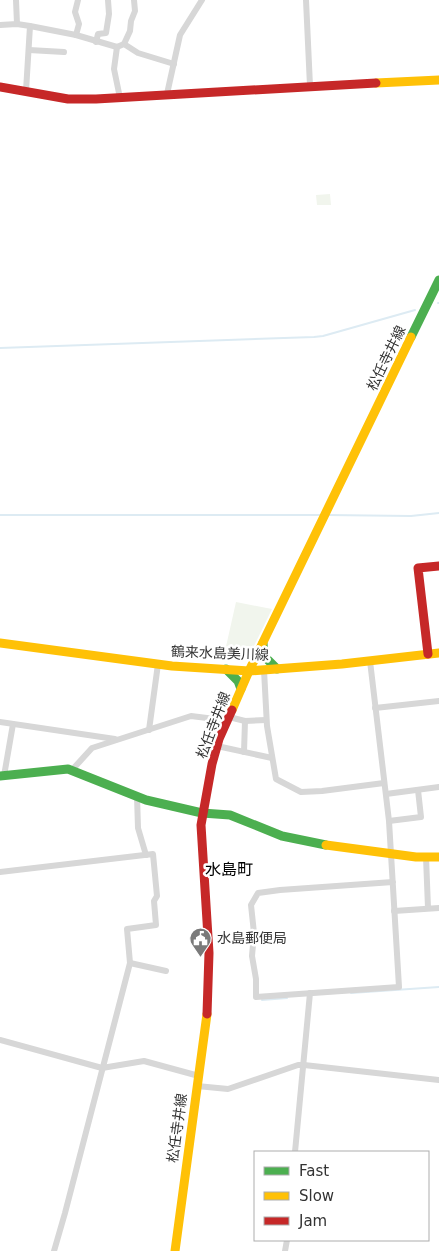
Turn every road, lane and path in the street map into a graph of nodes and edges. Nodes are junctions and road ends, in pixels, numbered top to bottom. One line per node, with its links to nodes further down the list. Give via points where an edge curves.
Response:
1 (16, 0): 7 (street)
2 (78, 0): 10 (street)
3 (108, 0): 11 (street, via 106,33 98,34)
4 (134, 0): 12 (street, via 136,11)
5 (202, 0): 16 (street, via 180,35)
6 (306, 0): 18 (street)
7 (17, 24): 8 (street); 9 (street)
8 (0, 25)
9 (30, 26): 10 (street); 14 (street)
10 (76, 35): 11 (street)
11 (96, 42): 13 (street)
12 (124, 44): 13 (street); 16 (street)
13 (117, 47): 22 (street, via 114,69)
14 (29, 50): 15 (street); 20 (street)
15 (64, 52)
16 (174, 64): 21 (street)
17 (439, 80): 18 (main road)
18 (310, 86): 21 (main road)
19 (0, 87): 20 (main road)
20 (26, 91): 22 (main road, via 68,99)
21 (167, 94): 22 (main road)
22 (120, 98)
23 (439, 280): 26 (main road, 松任寺井線)
24 (439, 566): 28 (main road, via 418,568)
25 (0, 643): 30 (main road, 鶴来水島美川線)
26 (263, 643): 32 (main road, via 264,656); 33 (main road, 松任寺井線)
27 (439, 653): 28 (main road, 鶴来水島美川線)
28 (428, 654): 29 (main road, 鶴来水島美川線)
29 (370, 661): 32 (main road, 鶴来水島美川線); 37 (street)
30 (158, 664): 31 (main road, 鶴来水島美川線); 43 (street)
31 (226, 669): 33 (main road, 鶴来水島美川線); 35 (main road, via 238,681)
32 (277, 669): 34 (main road, 鶴来水島美川線)
33 (249, 670): 34 (main road, 鶴来水島美川線); 35 (main road, 松任寺井線)
34 (264, 670): 39 (street)
35 (241, 690): 38 (main road, 松任寺井線)
36 (439, 701): 37 (street)
37 (375, 708): 50 (street)
38 (228, 720): 40 (street); 43 (street, via 191,716); 45 (main road, 松任寺井線)
39 (266, 720): 40 (street); 47 (street)
40 (245, 721): 46 (street)
41 (0, 722): 42 (street)
42 (12, 724): 44 (street); 49 (street)
43 (150, 730): 44 (street)
44 (118, 740): 48 (street, via 92,748)
45 (218, 746): 46 (street); 55 (main road, 松任寺井線)
46 (244, 752): 47 (street)
47 (272, 758): 50 (street, via 276,779 302,792)
48 (72, 770): 49 (main road, via 60,768); 54 (main road)
49 (2, 776)
50 (384, 783): 53 (street)
51 (439, 787): 52 (street)
52 (418, 790): 53 (street); 56 (street, via 421,817)
53 (386, 794): 56 (street)
54 (137, 796): 55 (main road); 58 (street, via 138,828)
55 (202, 813): 57 (main road, via 230,815 282,836 318,844); 73 (main road, 松任寺井線, via 209,953 207,1011)
56 (389, 821): 57 (street)
57 (392, 854): 59 (main road); 62 (street)
58 (146, 855): 61 (street); 66 (street, via 152,854 157,896 154,901 156,925 126,929)
59 (426, 857): 60 (main road); 63 (street)
60 (439, 857)
61 (0, 872)
62 (393, 882): 65 (street); 68 (street, via 258,893 251,905 256,997)
63 (428, 908): 64 (street); 65 (street)
64 (439, 908)
65 (394, 911): 68 (street, via 399,987)
66 (130, 963): 67 (street); 71 (street)
67 (166, 971)
68 (310, 993): 70 (street)
69 (0, 1040): 71 (street)
70 (304, 1065): 72 (street); 73 (street, via 228,1089); 74 (street)
71 (102, 1068): 73 (street, via 144,1061); 75 (street)
72 (439, 1080)
73 (198, 1081): 76 (main road, 松任寺井線)
74 (295, 1151)
75 (54, 1251)
76 (175, 1251)

